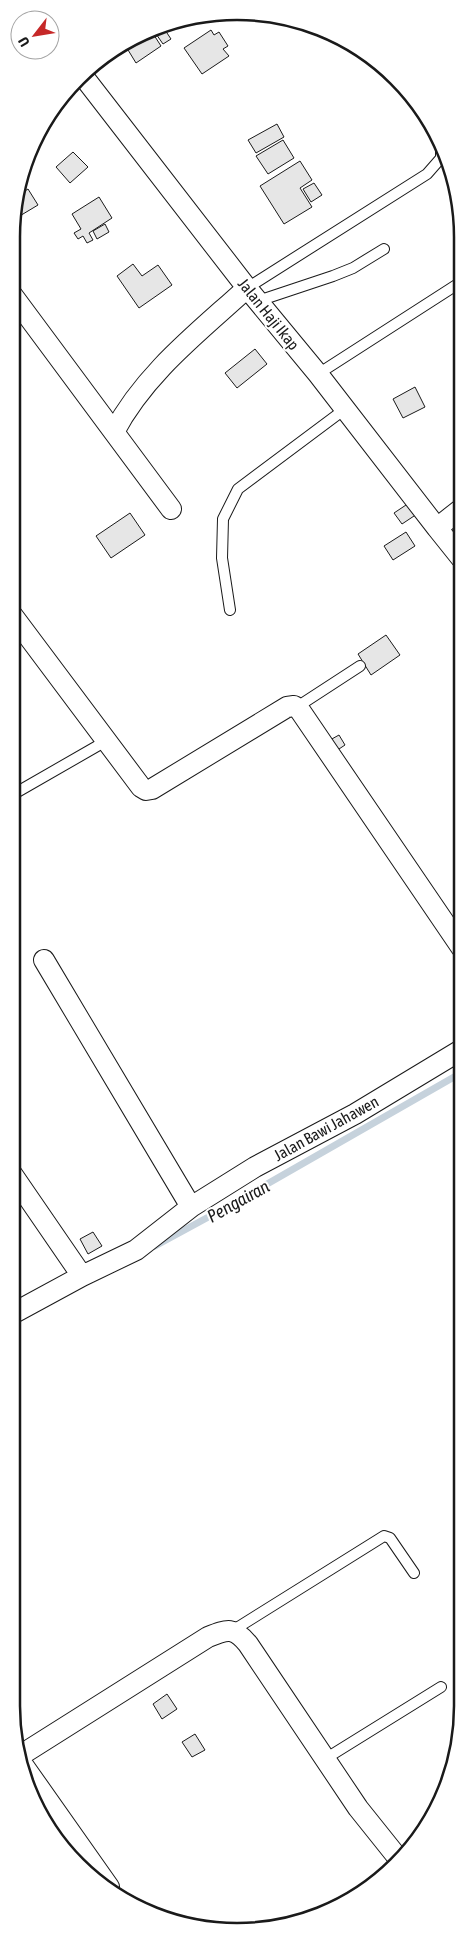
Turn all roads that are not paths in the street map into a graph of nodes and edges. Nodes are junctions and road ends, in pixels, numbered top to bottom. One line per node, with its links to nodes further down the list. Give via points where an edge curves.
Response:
1 (87, 81): 5 (street, Jalan Haji Ikap)
2 (439, 160): 5 (lane, via 427,174)
3 (384, 249): 5 (lane, via 333,276)
4 (454, 287): 7 (lane)
5 (253, 295): 7 (street, Jalan Haji Ikap); 9 (street, via 156,373 124,413)
6 (20, 305): 9 (street)
7 (318, 374): 8 (street, Jalan Haji Ikap)
8 (345, 409): 12 (street, Jalan Haji Ikap); 14 (lane, via 238,489 223,520 222,558)
9 (114, 432): 10 (street)
10 (171, 509)
11 (454, 515): 12 (street)
12 (437, 528): 13 (street, Jalan Haji Ikap)
13 (454, 549)
14 (230, 610)
15 (20, 633): 18 (street)
16 (360, 666): 17 (lane)
17 (297, 707): 18 (street, via 287,707 149,790 141,787); 20 (street)
18 (106, 741): 19 (lane)
19 (20, 790)
20 (454, 936)
21 (44, 960): 24 (street)
22 (454, 1054): 24 (street, Jalan Bawi Jahawen, via 355,1114 254,1167)
23 (20, 1186): 25 (street)
24 (191, 1207): 25 (street, Jalan Bawi Jahawen, via 136,1250)
25 (82, 1276): 26 (street, Jalan Bawi Jahawen)
26 (20, 1310)
27 (414, 1573): 28 (lane, via 390,1538 384,1536)
28 (232, 1631): 30 (street, via 208,1637); 31 (street, via 248,1644)
29 (441, 1687): 31 (lane)
30 (25, 1752)
31 (325, 1759): 33 (street)
32 (35, 1783): 34 (street)
33 (395, 1854)
34 (95, 1870)

